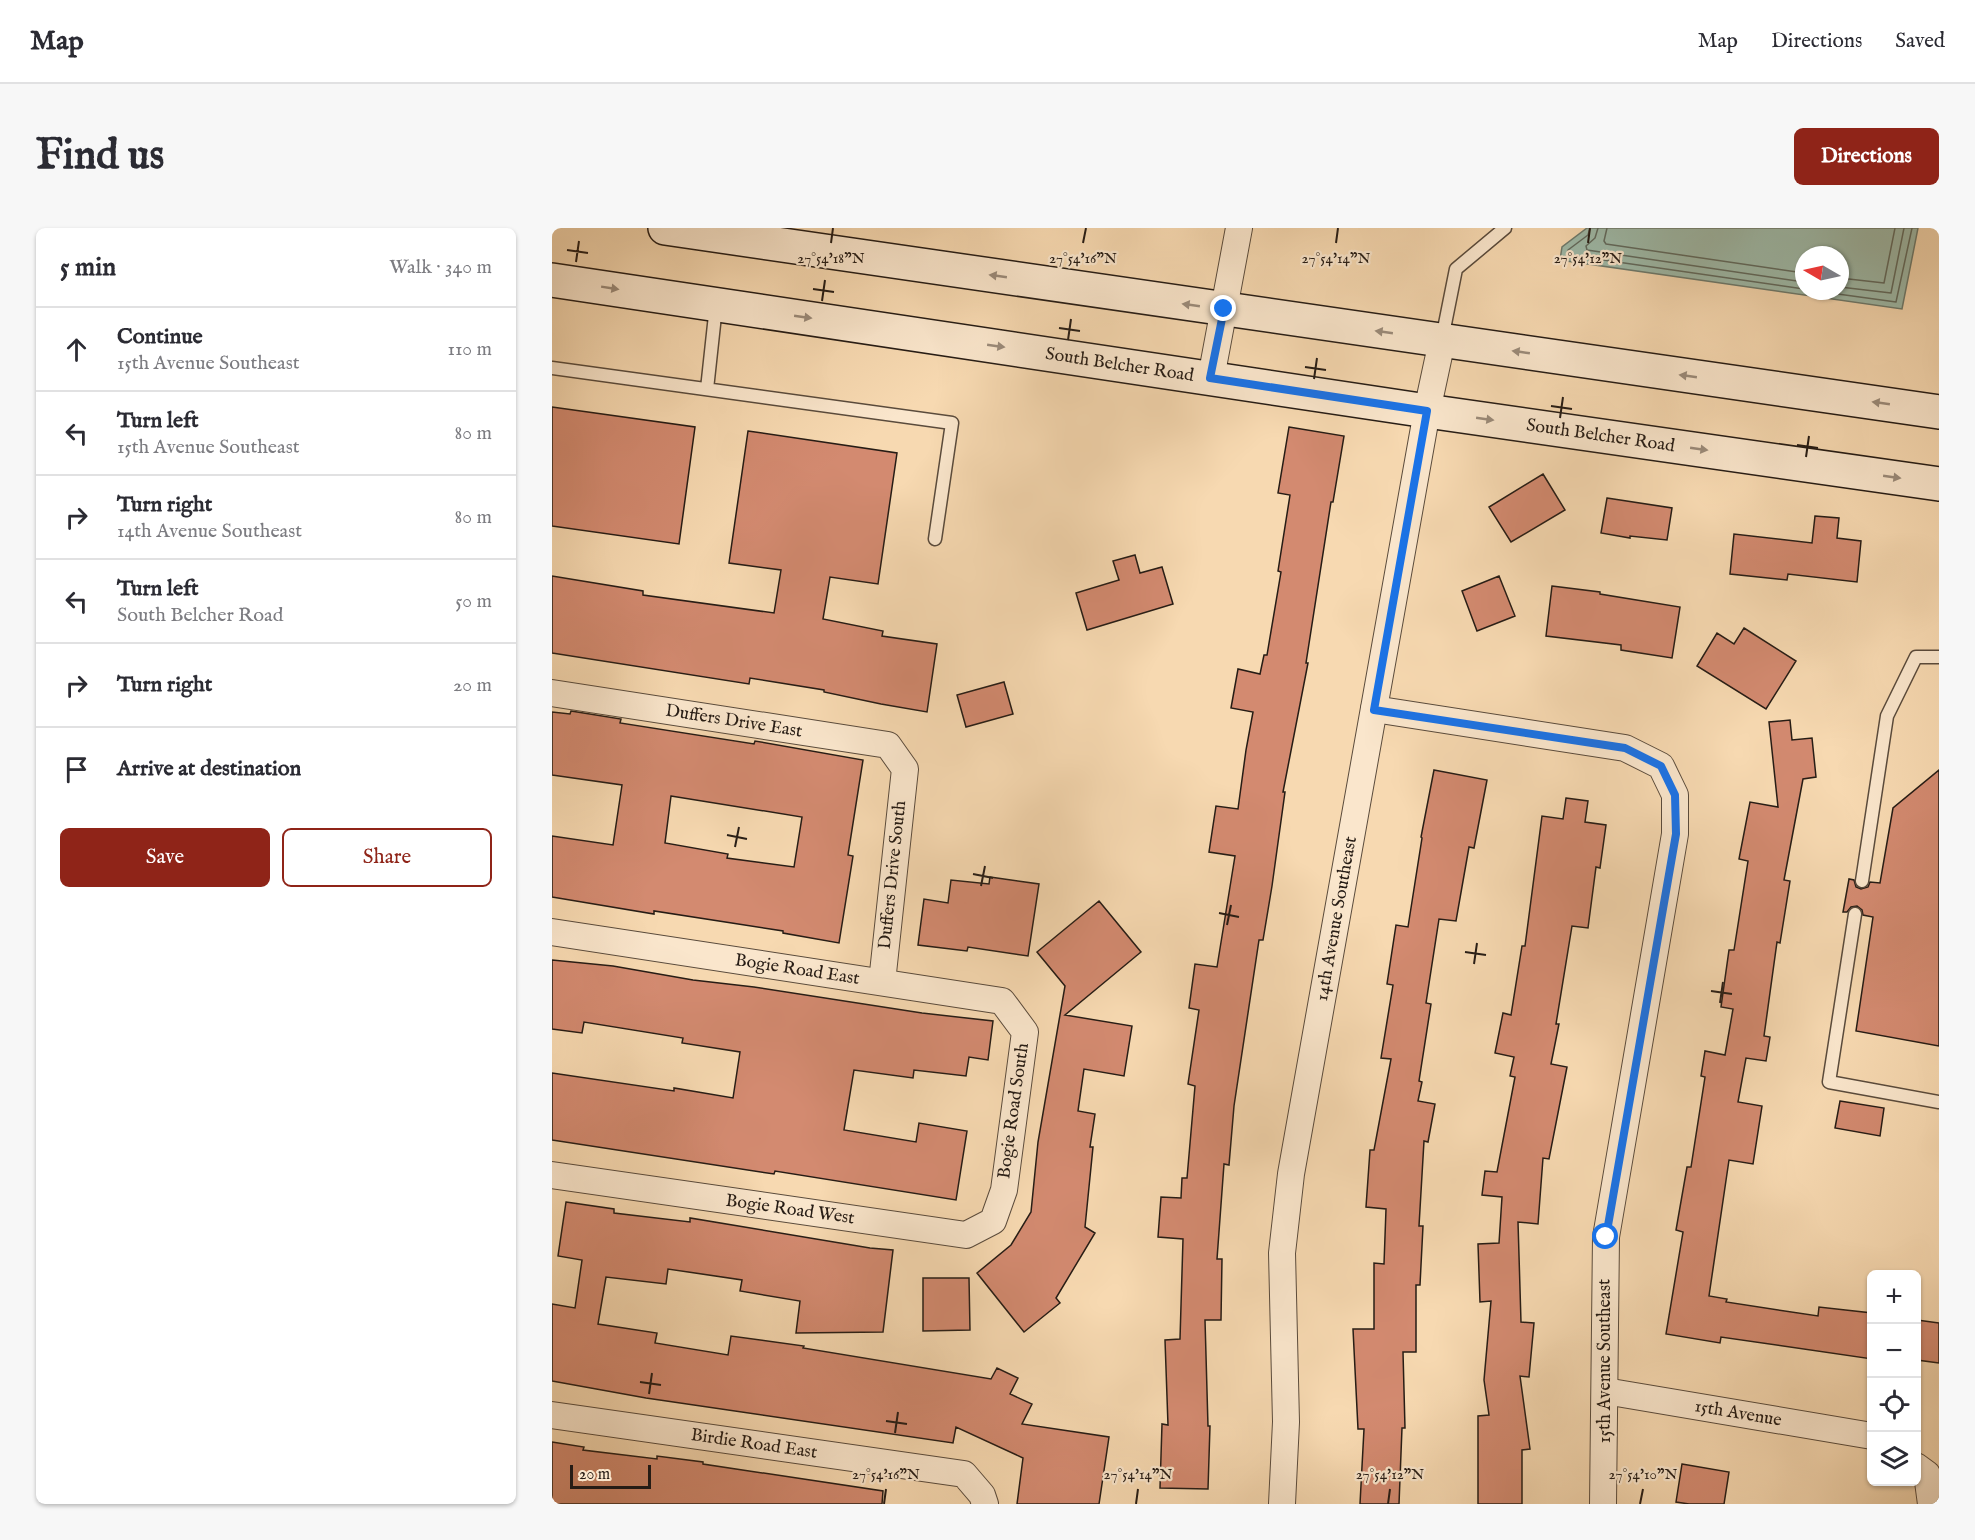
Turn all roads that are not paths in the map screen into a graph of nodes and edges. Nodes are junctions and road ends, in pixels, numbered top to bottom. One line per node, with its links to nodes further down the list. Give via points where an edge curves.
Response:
1 (665, 228): 6 (main road, one-way to 1)
2 (1239, 228): 6 (street)
3 (1505, 228): 7 (lane, via 1456,269)
4 (552, 280): 5 (main road, South Belcher Road, one-way to 5)
5 (716, 304): 9 (main road, South Belcher Road, one-way to 9); 10 (lane)
6 (1224, 309): 7 (main road, one-way to 6); 9 (street)
7 (1442, 341): 11 (street, 14th Avenue Southeast); 12 (main road, one-way to 7)
8 (552, 368): 10 (lane)
9 (1210, 378): 11 (main road, South Belcher Road)
10 (707, 389): 14 (lane, via 952,423)
11 (1427, 411): 13 (main road, South Belcher Road, one-way to 13); 17 (street, 14th Avenue Southeast)
12 (1939, 411)
13 (1939, 484)
14 (935, 539)
15 (1939, 657): 19 (lane, via 1916,657 1887,716)
16 (552, 693): 18 (street, Duffers Drive East, via 888,745)
17 (1374, 710): 27 (street, 15th Avenue Southeast, via 1625,748 1661,766 1675,795 1676,834 1606,1237); 32 (street, 14th Avenue Southeast, via 1291,1174 1282,1253 1286,1422)
18 (905, 769): 22 (street, Duffers Drive South)
19 (1862, 881)
20 (1855, 914): 24 (lane, via 1829,1082)
21 (552, 932): 22 (street, Bogie Road East)
22 (882, 982): 23 (street, Bogie Road East, via 1002,1000)
23 (1025, 1032): 26 (street, Bogie Road South)
24 (1939, 1102)
25 (552, 1175): 26 (street, Bogie Road West, via 966,1235 993,1221)
26 (1004, 1190)
27 (1605, 1391): 29 (street, 15th Avenue); 33 (street, 15th Avenue Southeast)
28 (552, 1415): 31 (street, Birdie Road East, via 964,1474)
29 (1867, 1435)
30 (1921, 1469): 34 (street, via 1927,1474)
31 (984, 1499)
32 (1282, 1504)
33 (1604, 1504)
34 (1931, 1504)

